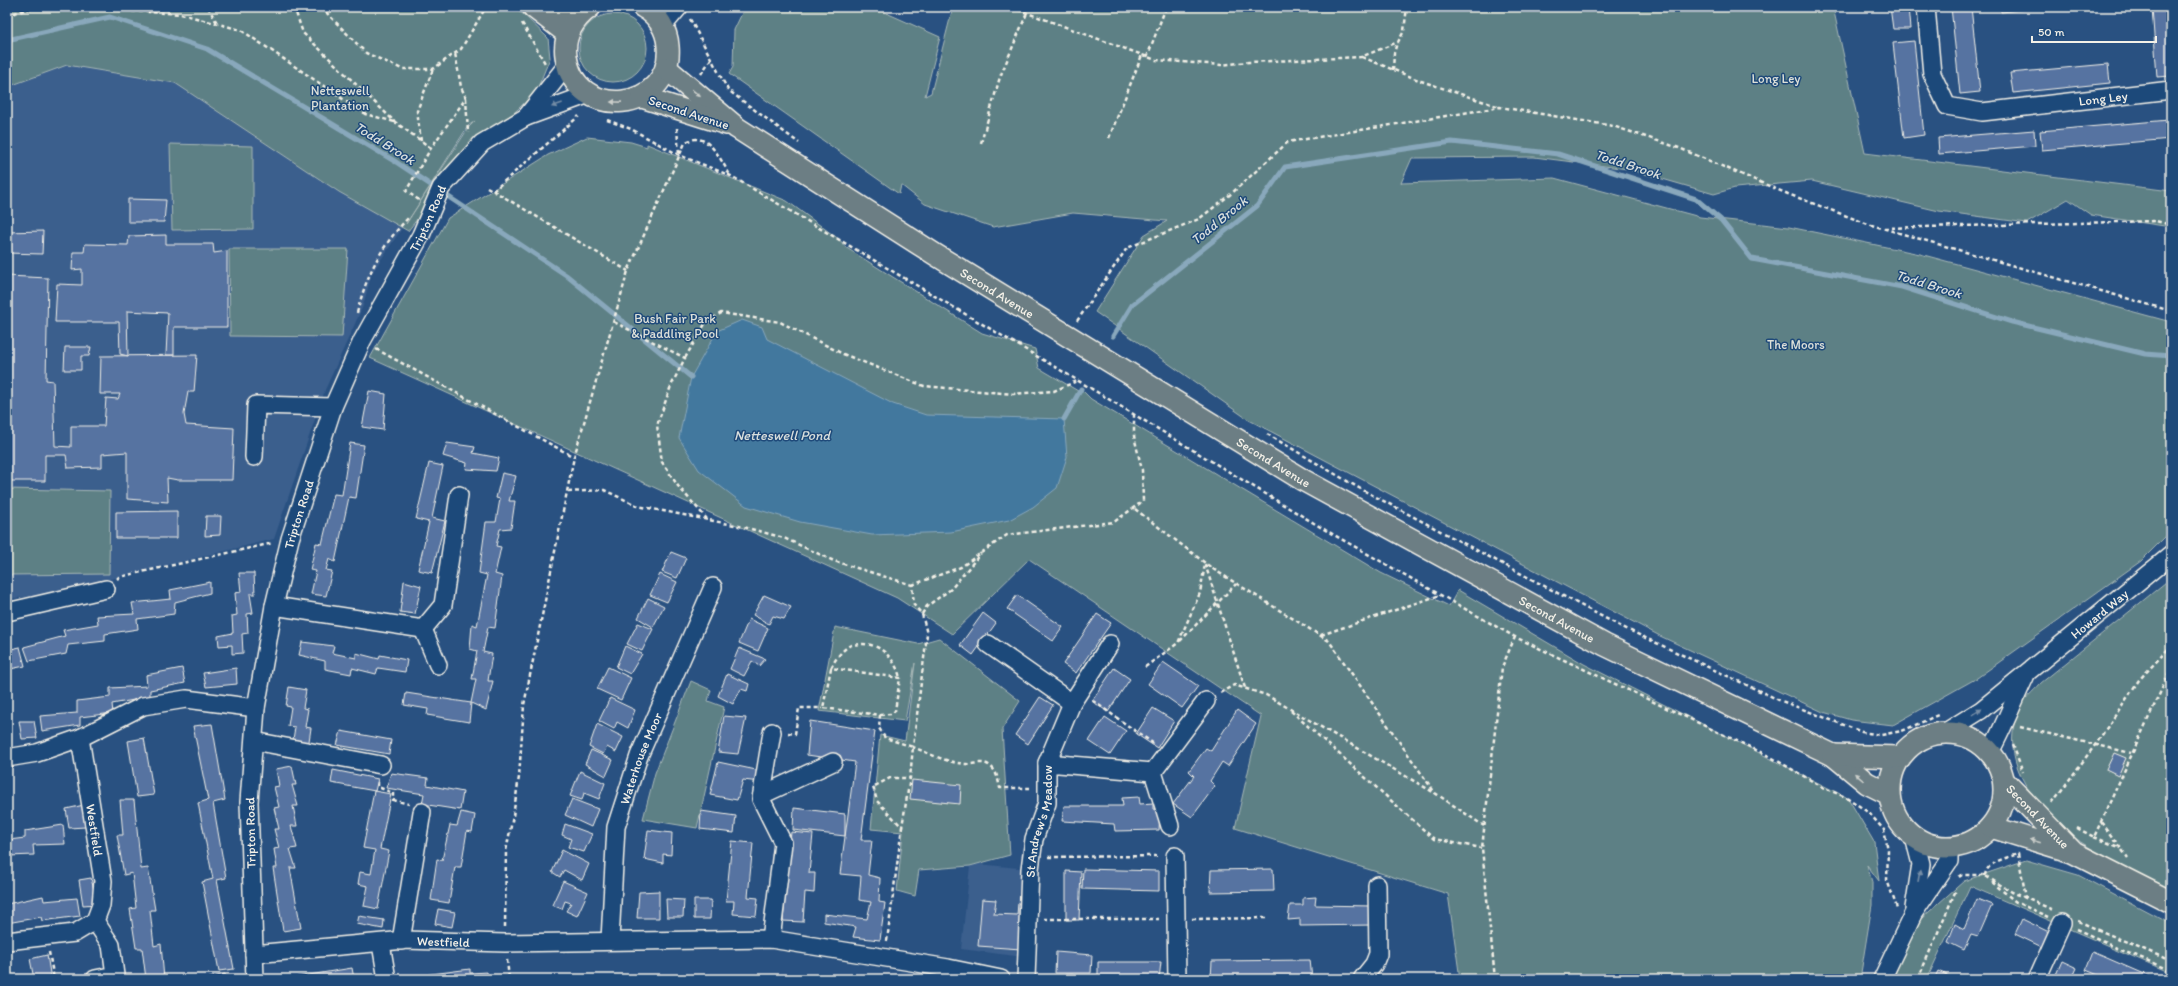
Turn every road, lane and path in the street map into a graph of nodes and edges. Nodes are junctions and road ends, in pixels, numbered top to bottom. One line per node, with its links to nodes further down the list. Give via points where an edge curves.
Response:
1 (37, 7): 19 (path)
2 (69, 7): 15 (path)
3 (208, 7): 20 (path)
4 (294, 7): 42 (path, via 303,33)
5 (321, 7): 31 (path, via 366,53 402,69)
6 (486, 7): 24 (path, via 461,49)
7 (509, 7): 29 (path)
8 (533, 7): 22 (main road)
9 (561, 7): 16 (main road)
10 (643, 7): 21 (main road)
11 (1011, 7): 18 (path)
12 (1166, 7): 26 (path)
13 (1407, 7): 23 (path, via 1404,31)
14 (1926, 7): 34 (street, Long Ley, via 1932,74 1947,106 1982,112)
15 (94, 8): 20 (path, via 181,14)
16 (586, 10): 22 (main road, via 574,22)
17 (684, 13): 21 (street); 28 (path)
18 (1027, 13): 25 (path); 47 (path, via 1000,77)
19 (7, 15)
20 (217, 23): 42 (path, via 241,30 365,114)
21 (663, 26): 30 (main road, via 668,39 669,54)
22 (568, 34): 29 (main road)
23 (1398, 42): 27 (path); 32 (path, via 1394,53)
24 (456, 53): 31 (path); 36 (path, via 461,87)
25 (1142, 55): 26 (path); 45 (path)
26 (1147, 57): 27 (path, via 1156,60 1221,65)
27 (1361, 57): 32 (path)
28 (711, 59): 33 (path); 49 (path, via 728,90)
29 (557, 66): 37 (main road, via 579,86); 39 (street, Tripton Road)
30 (666, 68): 35 (main road, via 652,89); 43 (main road, Second Avenue, one-way to 43)
31 (433, 69): 46 (path, via 417,111)
32 (1393, 70): 38 (path)
33 (699, 78)
34 (2171, 90)
35 (642, 96): 37 (main road, one-way to 37, via 629,101 602,100); 43 (main road, Second Avenue)
36 (466, 98): 44 (path); 48 (path)
37 (586, 103): 39 (street, Tripton Road, one-way to 39); 53 (path)
38 (1500, 107): 57 (path, via 1613,126 1679,148 1788,194); 63 (path, via 1288,142 1199,219 1126,248)
39 (526, 117): 65 (street, Tripton Road, via 482,143 441,188 421,235)
40 (604, 119): 50 (path, via 631,129)
41 (677, 121): 50 (path)
42 (395, 122): 46 (path)
43 (737, 128): 121 (main road, Second Avenue, via 936,255 1304,480 1605,645)
44 (468, 135)
45 (1109, 138)
46 (421, 141): 48 (path)
47 (981, 143)
48 (431, 148): 54 (path, via 406,191)
49 (805, 148)
50 (679, 155): 51 (path); 51 (path, via 685,143 691,139 704,140 710,144); 58 (path)
51 (731, 176): 67 (path)
52 (487, 187): 53 (path)
53 (493, 191): 58 (path)
54 (422, 202)
55 (412, 213): 60 (path, via 393,234 377,258 363,289)
56 (2171, 225): 57 (path, via 2156,221)
57 (1882, 228): 59 (path)
58 (628, 272): 62 (path)
59 (2171, 311)
60 (356, 314)
61 (1072, 318): 63 (path)
62 (614, 322): 66 (path); 72 (path)
63 (1077, 322): 64 (path)
64 (1084, 326)
65 (362, 341): 68 (street, Tripton Road); 72 (path)
66 (685, 358): 67 (path, via 705,324 721,313 780,322 843,354 924,386 1013,394 1054,391); 76 (path, via 657,425 662,462 678,486)
67 (1078, 380): 69 (path)
68 (333, 407): 71 (street, via 256,405); 87 (street, Tripton Road, via 290,539)
69 (1134, 415): 75 (path, via 1134,436 1142,470 1143,502); 85 (path, via 1327,531)
70 (1264, 432): 110 (path, via 1359,488 1620,626 1779,700 1862,732 1881,735)
71 (254, 457)
72 (574, 457): 73 (path)
73 (568, 492): 76 (path, via 604,490 638,506); 167 (path, via 524,705 518,777 506,851)
74 (459, 495): 90 (street, via 442,605)
75 (1135, 509): 78 (path, via 1114,522 1007,535); 80 (path)
76 (708, 520): 82 (path, via 784,538 834,561)
77 (272, 543): 84 (path, via 119,576)
78 (985, 549): 82 (path, via 961,567); 89 (path, via 950,589 927,606)
79 (2171, 556): 101 (street, Howard Way)
80 (1205, 563): 81 (path); 86 (path); 93 (path, via 1200,593)
81 (1236, 584): 86 (path); 91 (path)
82 (912, 585): 89 (path, via 914,605)
83 (713, 587): 164 (street, Waterhouse Moor, via 639,756 616,827)
84 (106, 589): 88 (street)
85 (1440, 595): 91 (path); 92 (path)
86 (1218, 603): 93 (path); 103 (path)
87 (274, 606): 90 (street); 107 (street, Tripton Road)
88 (7, 612)
89 (922, 614): 117 (path, via 928,634)
90 (423, 629): 97 (street)
91 (1320, 636): 132 (path, via 1329,641)
92 (1515, 637): 139 (path, via 1502,667); 155 (path, via 1769,756 1824,788 1848,798 1870,813 1884,830 1888,850 1887,880)
93 (1178, 643): 99 (path)
94 (988, 644): 104 (street)
95 (1110, 644): 104 (street)
96 (2171, 646): 116 (path, via 2139,680)
97 (438, 665)
98 (830, 668): 102 (path); 102 (path, via 850,645 865,644 877,647 891,657 898,668); 108 (path)
99 (1145, 668)
100 (2171, 669): 120 (path)
101 (2027, 673): 110 (street, Howard Way, one-way to 101, via 1981,710); 118 (street, Howard Way, via 2007,715 2005,725)
102 (900, 678): 109 (path, via 895,710 890,714)
103 (1245, 688): 105 (path, via 1234,685); 106 (path, via 1266,695)
104 (1076, 697): 119 (path); 125 (street)
105 (1206, 701): 119 (street)
106 (1286, 706): 132 (path); 145 (path, via 1434,839)
107 (256, 708): 113 (street, via 186,699 143,706); 115 (street, Tripton Road)
108 (824, 708): 109 (path); 112 (path, via 799,708 795,734)
109 (880, 715): 117 (path, via 879,728 885,738)
110 (1944, 723): 118 (main road, via 1983,745); 122 (main road)
111 (2014, 726): 116 (path)
112 (772, 732): 134 (street)
113 (80, 738): 123 (street, via 37,753); 160 (street, Westfield, via 103,881 101,905)
114 (2013, 740): 128 (path, via 2013,747)
115 (254, 741): 126 (street); 169 (street, Tripton Road, via 249,802)
116 (2095, 745): 120 (path); 135 (path)
117 (913, 747): 129 (path); 131 (path, via 954,762 990,766 996,773 1000,788)
118 (1990, 752): 130 (main road, via 1999,765)
119 (1167, 753): 127 (street)
120 (2131, 753): 137 (path)
121 (1833, 755): 122 (main road, Second Avenue); 133 (main road, Second Avenue, one-way to 121, via 1867,783)
122 (1899, 757): 133 (main road, via 1891,774)
123 (7, 758)
124 (833, 762): 134 (street)
125 (1047, 763): 127 (street, St Andrew's Meadow); 131 (street, St Andrew's Meadow)
126 (381, 764): 136 (path, via 378,787 393,793 392,800 417,806)
127 (1153, 772): 138 (street)
128 (2024, 774)
129 (910, 778): 140 (path); 140 (path, via 890,778 873,787 877,801)
130 (2004, 781): 141 (main road, via 2004,797 2000,812); 148 (main road, Second Avenue)
131 (1047, 787): 150 (street, St Andrew's Meadow, via 1047,803 1034,839)
132 (1435, 793): 139 (path)
133 (1889, 794): 143 (main road, via 1893,810 1901,825)
134 (762, 795): 163 (street, via 761,799 783,843)
135 (2049, 807)
136 (422, 812): 166 (street)
137 (2101, 822): 144 (path); 147 (path)
138 (1170, 826)
139 (1484, 826): 145 (path)
140 (902, 827): 170 (path)
141 (1991, 827): 146 (main road, via 1980,838 1965,845); 148 (main road, Second Avenue, one-way to 141)
142 (2075, 827): 144 (path)
143 (1914, 837): 146 (main road, via 1930,845); 156 (street, one-way to 143, via 1921,864)
144 (2094, 837): 147 (path)
145 (1482, 848): 181 (path)
146 (1949, 848): 156 (street, via 1949,861)
147 (2121, 849): 151 (path)
148 (2072, 852): 154 (main road, Second Avenue)
149 (1175, 856): 150 (path); 159 (street)
150 (1032, 857): 158 (street, St Andrew's Meadow)
151 (2130, 862)
152 (1377, 885): 180 (street, via 1378,954 1374,964)
153 (1956, 890): 183 (path)
154 (2171, 902)
155 (1896, 907)
156 (1913, 914): 182 (street)
157 (1267, 918): 159 (path)
158 (1028, 919): 159 (path); 178 (street, St Andrew's Meadow)
159 (1176, 919): 179 (street)
160 (95, 921): 162 (street, via 75,933); 173 (street, via 111,945 115,975)
161 (2062, 923): 184 (street)
162 (47, 936): 165 (street); 172 (path)
163 (771, 939): 164 (street); 170 (street)
164 (610, 940): 167 (street)
165 (7, 941)
166 (401, 941): 167 (street, Westfield); 168 (street, Westfield)
167 (505, 943): 176 (path)
168 (381, 944): 169 (street, Westfield); 175 (street)
169 (254, 954): 174 (street, Tripton Road)
170 (884, 958): 171 (street)
171 (946, 973): 177 (street)
172 (54, 979)
173 (95, 979)
174 (255, 979)
175 (387, 979)
176 (509, 979)
177 (1000, 979)
178 (1026, 979)
179 (1177, 979)
180 (1362, 979)
181 (1495, 979)
182 (1882, 979)
183 (1918, 979)
184 (2037, 979)

